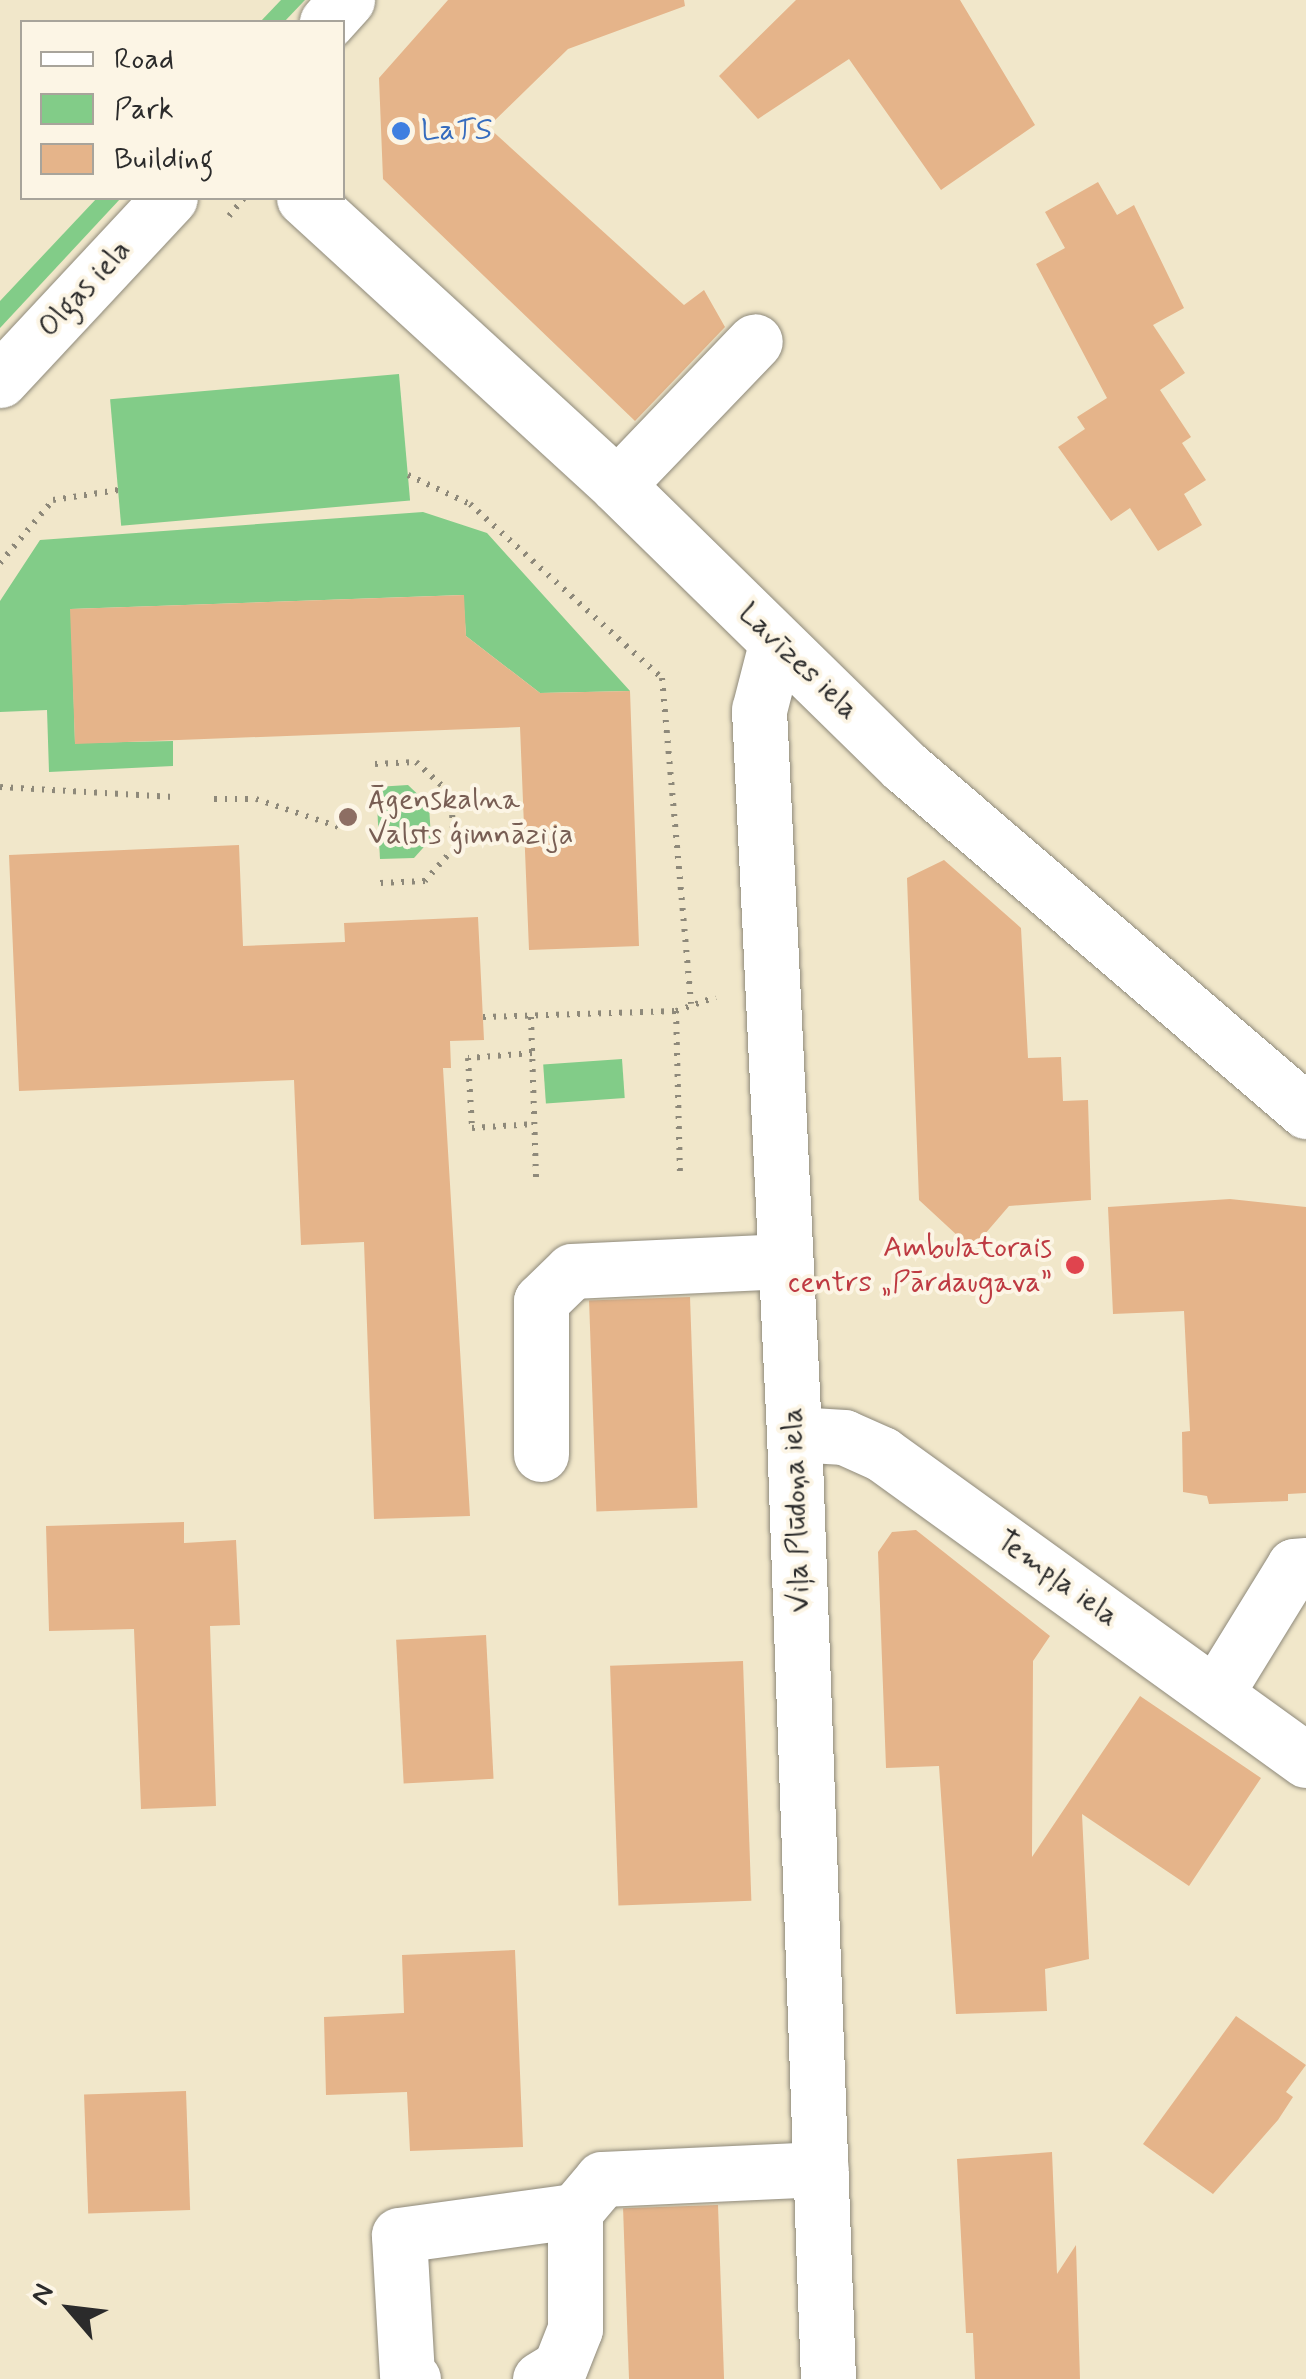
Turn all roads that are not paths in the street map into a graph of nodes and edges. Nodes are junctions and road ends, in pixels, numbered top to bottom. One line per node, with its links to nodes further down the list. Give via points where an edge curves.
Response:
1 (347, 0): 2 (street)
2 (329, 20)
3 (168, 200): 6 (street, Olgas iela)
4 (306, 200): 7 (street, Lavīzes iela)
5 (755, 340): 7 (street)
6 (0, 380)
7 (617, 486): 8 (street, Lavīzes iela)
8 (776, 644): 9 (street, Lavīzes iela, via 1100,952); 10 (street, Viļa Plūdoņa iela, via 759,710)
9 (1306, 1111)
10 (786, 1262): 11 (street, Viļa Plūdoņa iela); 12 (street, via 572,1271 541,1300)
11 (794, 1434): 14 (street, Tempļa iela, via 844,1437 882,1454); 16 (street, Viļa Plūdoņa iela)
12 (540, 1454)
13 (1306, 1565): 14 (street, via 1294,1566)
14 (1216, 1693): 15 (street, Tempļa iela)
15 (1306, 1760)
16 (821, 2168): 17 (street, via 602,2180); 20 (street, Viļa Plūdoņa iela)
17 (575, 2210): 18 (street, via 398,2235 406,2375); 19 (street, via 575,2329 560,2367)
18 (413, 2379)
19 (540, 2379)
20 (828, 2379)

